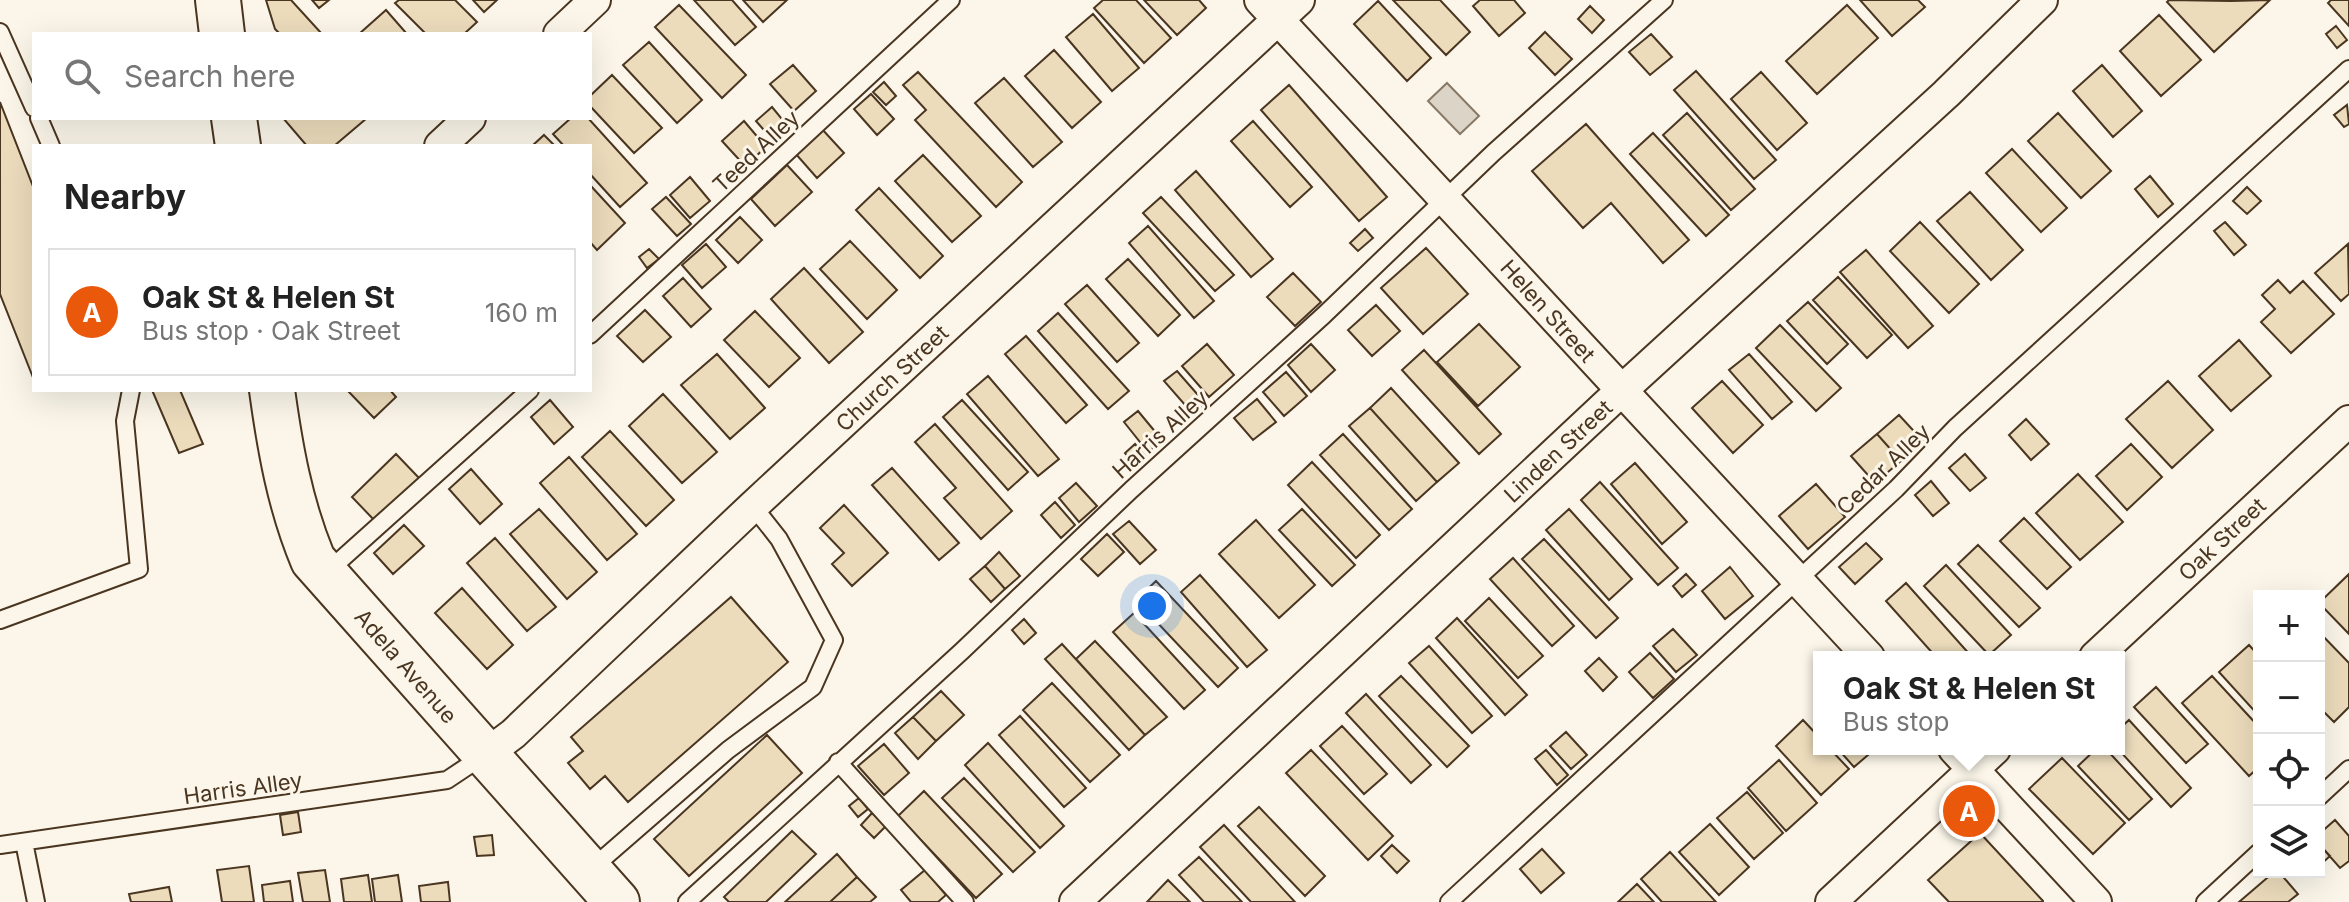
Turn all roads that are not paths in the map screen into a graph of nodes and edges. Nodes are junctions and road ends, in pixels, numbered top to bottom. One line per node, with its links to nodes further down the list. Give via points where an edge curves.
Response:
1 (218, 0): 8 (street)
2 (595, 0): 9 (street)
3 (951, 0): 19 (lane, Teed Alley)
4 (1664, 0): 18 (lane, Harris Alley)
5 (2042, 0): 20 (street, Linden Street)
6 (1279, 7): 18 (street, Helen Street); 25 (street, Church Street)
7 (0, 32): 11 (lane)
8 (222, 32)
9 (561, 32)
10 (2349, 69): 27 (lane, Cedar Alley)
11 (32, 104)
12 (40, 120): 15 (lane)
13 (234, 120): 16 (street)
14 (468, 120): 17 (street)
15 (50, 144)
16 (238, 144)
17 (442, 144)
18 (1445, 199): 20 (street, Helen Street); 33 (lane, Harris Alley)
19 (592, 333)
20 (1621, 391): 27 (street, Helen Street); 43 (street, Linden Street)
21 (131, 392): 28 (lane, via 125,421 139,569)
22 (272, 392): 26 (street, Adela Avenue, via 299,527)
23 (528, 392): 26 (lane)
24 (2349, 421): 30 (street, Oak Street)
25 (753, 506): 31 (street, Church Street); 39 (lane, via 779,539 834,640 828,659 813,687 728,750)
26 (325, 574): 31 (street, Adela Avenue)
27 (1797, 579): 29 (street, Helen Street); 44 (lane, Cedar Alley)
28 (0, 620)
29 (1863, 651)
30 (2101, 651)
31 (485, 755): 36 (lane, Harris Alley, via 447,780); 39 (street, Adela Avenue)
32 (1963, 759): 45 (street); 46 (street)
33 (838, 762): 41 (lane, Harris Alley); 42 (lane)
34 (2349, 769): 35 (lane)
35 (2325, 791)
36 (24, 842): 37 (lane, Harris Alley); 40 (lane)
37 (0, 845)
38 (2253, 858): 47 (lane)
39 (603, 886)
40 (36, 902)
41 (687, 902)
42 (965, 902)
43 (1075, 902)
44 (1449, 902)
45 (1831, 902)
46 (2096, 902)
47 (2205, 902)

